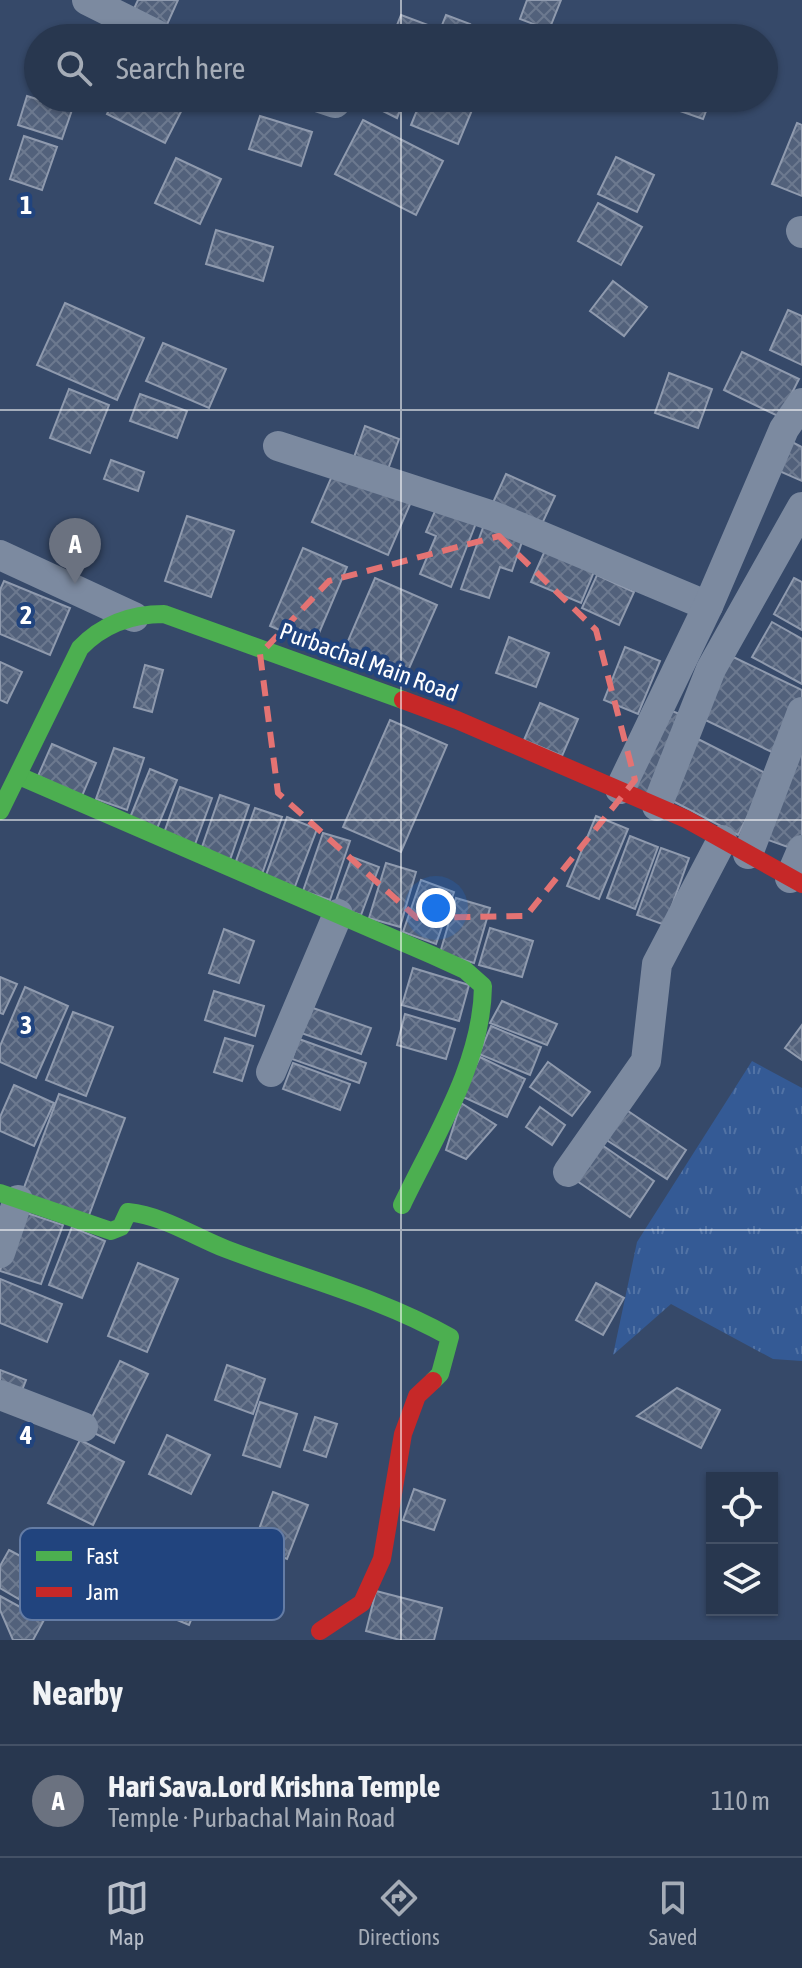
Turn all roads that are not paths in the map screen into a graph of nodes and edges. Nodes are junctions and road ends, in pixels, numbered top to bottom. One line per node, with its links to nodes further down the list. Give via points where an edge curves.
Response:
1 (87, 0): 2 (street)
2 (135, 24)
3 (802, 403): 7 (street, via 778,442)
4 (278, 446): 7 (street, via 493,516)
5 (802, 507): 12 (street, via 716,659)
6 (0, 555): 8 (street)
7 (708, 606): 11 (street)
8 (134, 617): 10 (street, Purbachal Main Road, via 99,629 80,648); 11 (street, Purbachal Main Road, via 164,614 302,662)
9 (802, 712): 14 (street)
10 (19, 776): 13 (street, Purbachal Main Road); 17 (street)
11 (620, 789): 12 (street, Purbachal Main Road)
12 (657, 806): 14 (street, Purbachal Main Road)
13 (0, 811)
14 (735, 847): 16 (street, Purbachal Main Road); 19 (street, via 657,964 646,1061)
15 (802, 850): 16 (street)
16 (796, 881)
17 (338, 914): 18 (street); 21 (street, via 465,970 483,986 485,1005 476,1043)
18 (271, 1072)
19 (568, 1172)
20 (9, 1197): 22 (street); 25 (street, via 111,1231 121,1227 128,1212 146,1213 226,1250 380,1301 450,1337 440,1374 417,1396 403,1434 382,1559 362,1603)
21 (402, 1205)
22 (0, 1253)
23 (0, 1395): 24 (street)
24 (83, 1427)
25 (325, 1637)

